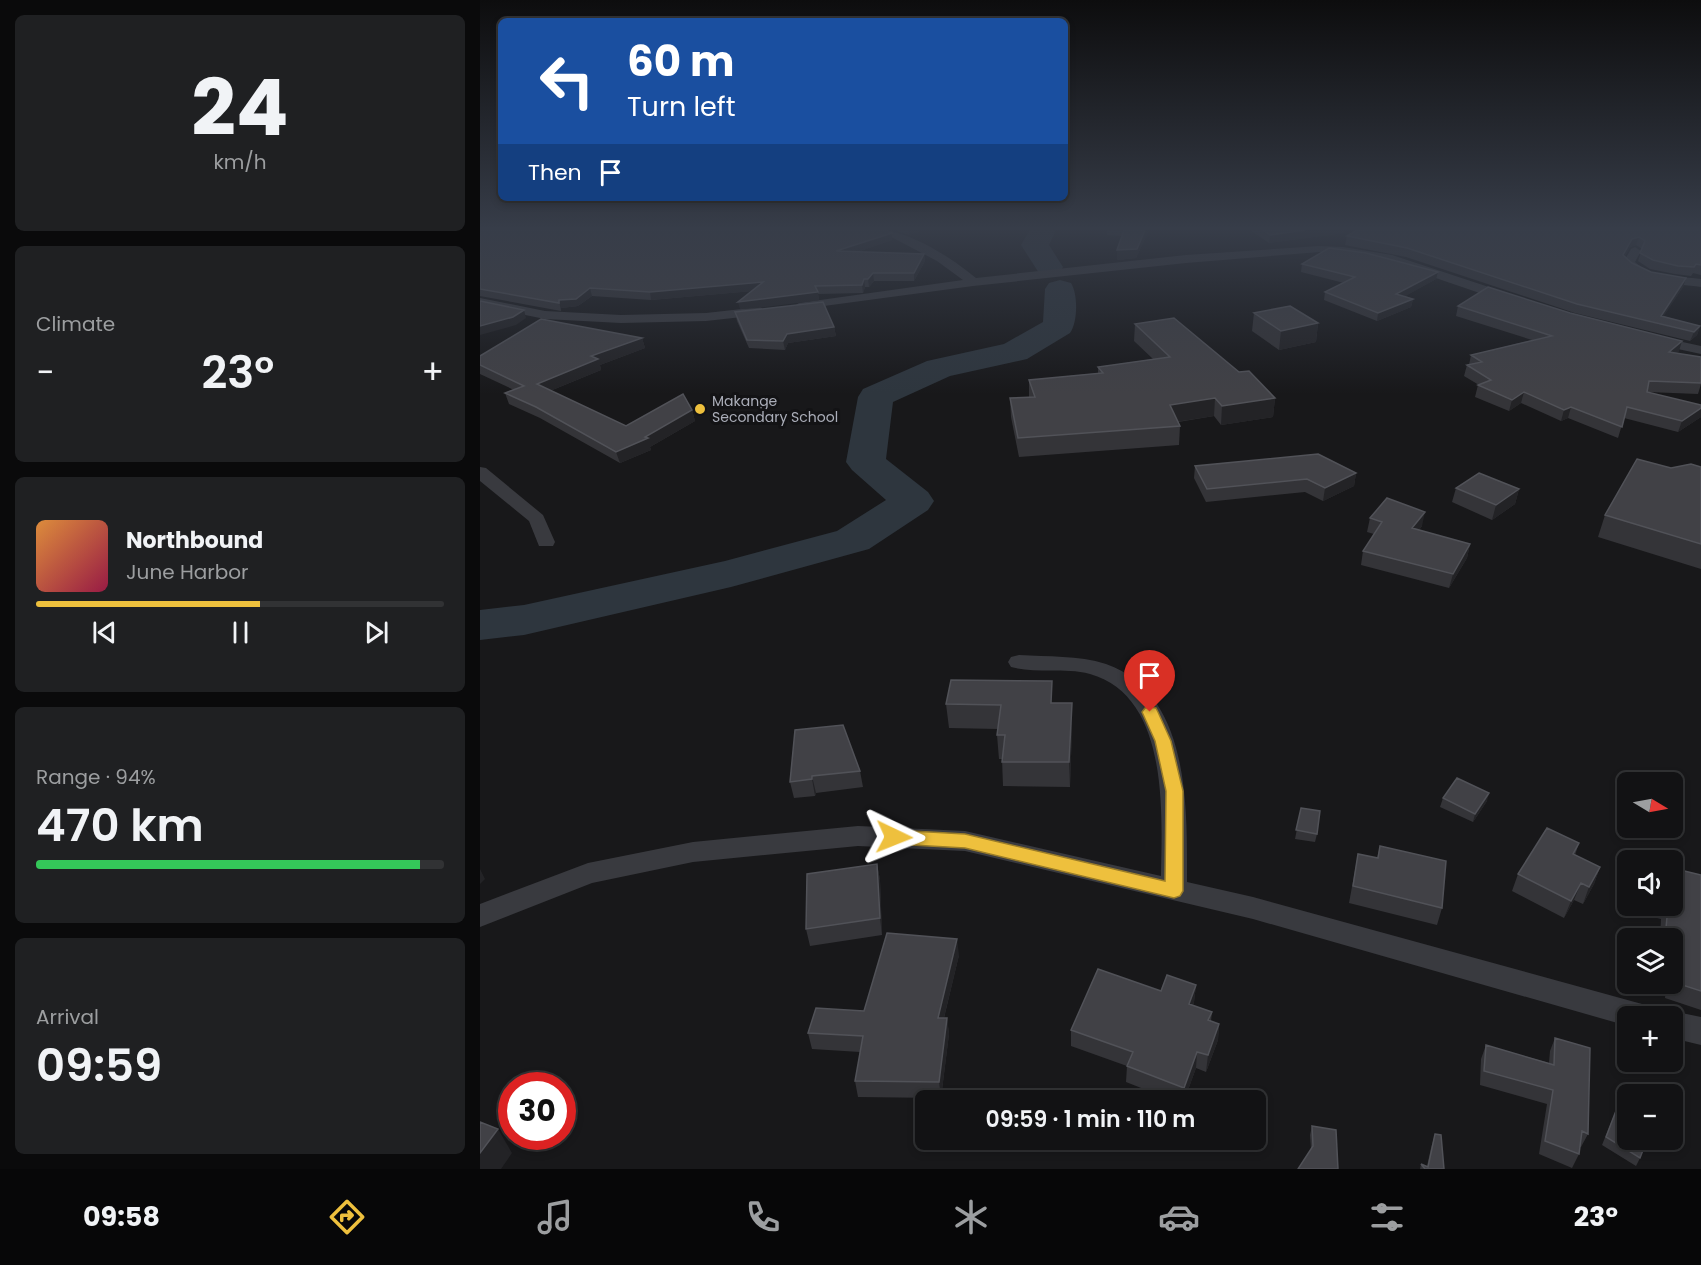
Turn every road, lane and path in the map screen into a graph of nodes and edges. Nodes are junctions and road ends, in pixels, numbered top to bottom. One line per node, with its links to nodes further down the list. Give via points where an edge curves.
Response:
1 (955, 285): 5 (street, via 781,309 662,320)
2 (1470, 285): 3 (street)
3 (1520, 301)
4 (480, 302): 5 (street)
5 (545, 315): 6 (street)
6 (527, 328)
7 (1646, 338): 8 (street)
8 (1701, 350)
9 (480, 472): 10 (street, via 537,519)
10 (546, 542)
11 (1019, 662): 12 (street, via 1100,669 1122,680 1141,698 1163,741 1174,791)
12 (1174, 891): 13 (street, via 965,841 858,836 693,852 588,873); 14 (street, via 1253,908)
13 (480, 916)
14 (1617, 1010)
15 (1683, 1027): 16 (street)
16 (1701, 1031)

